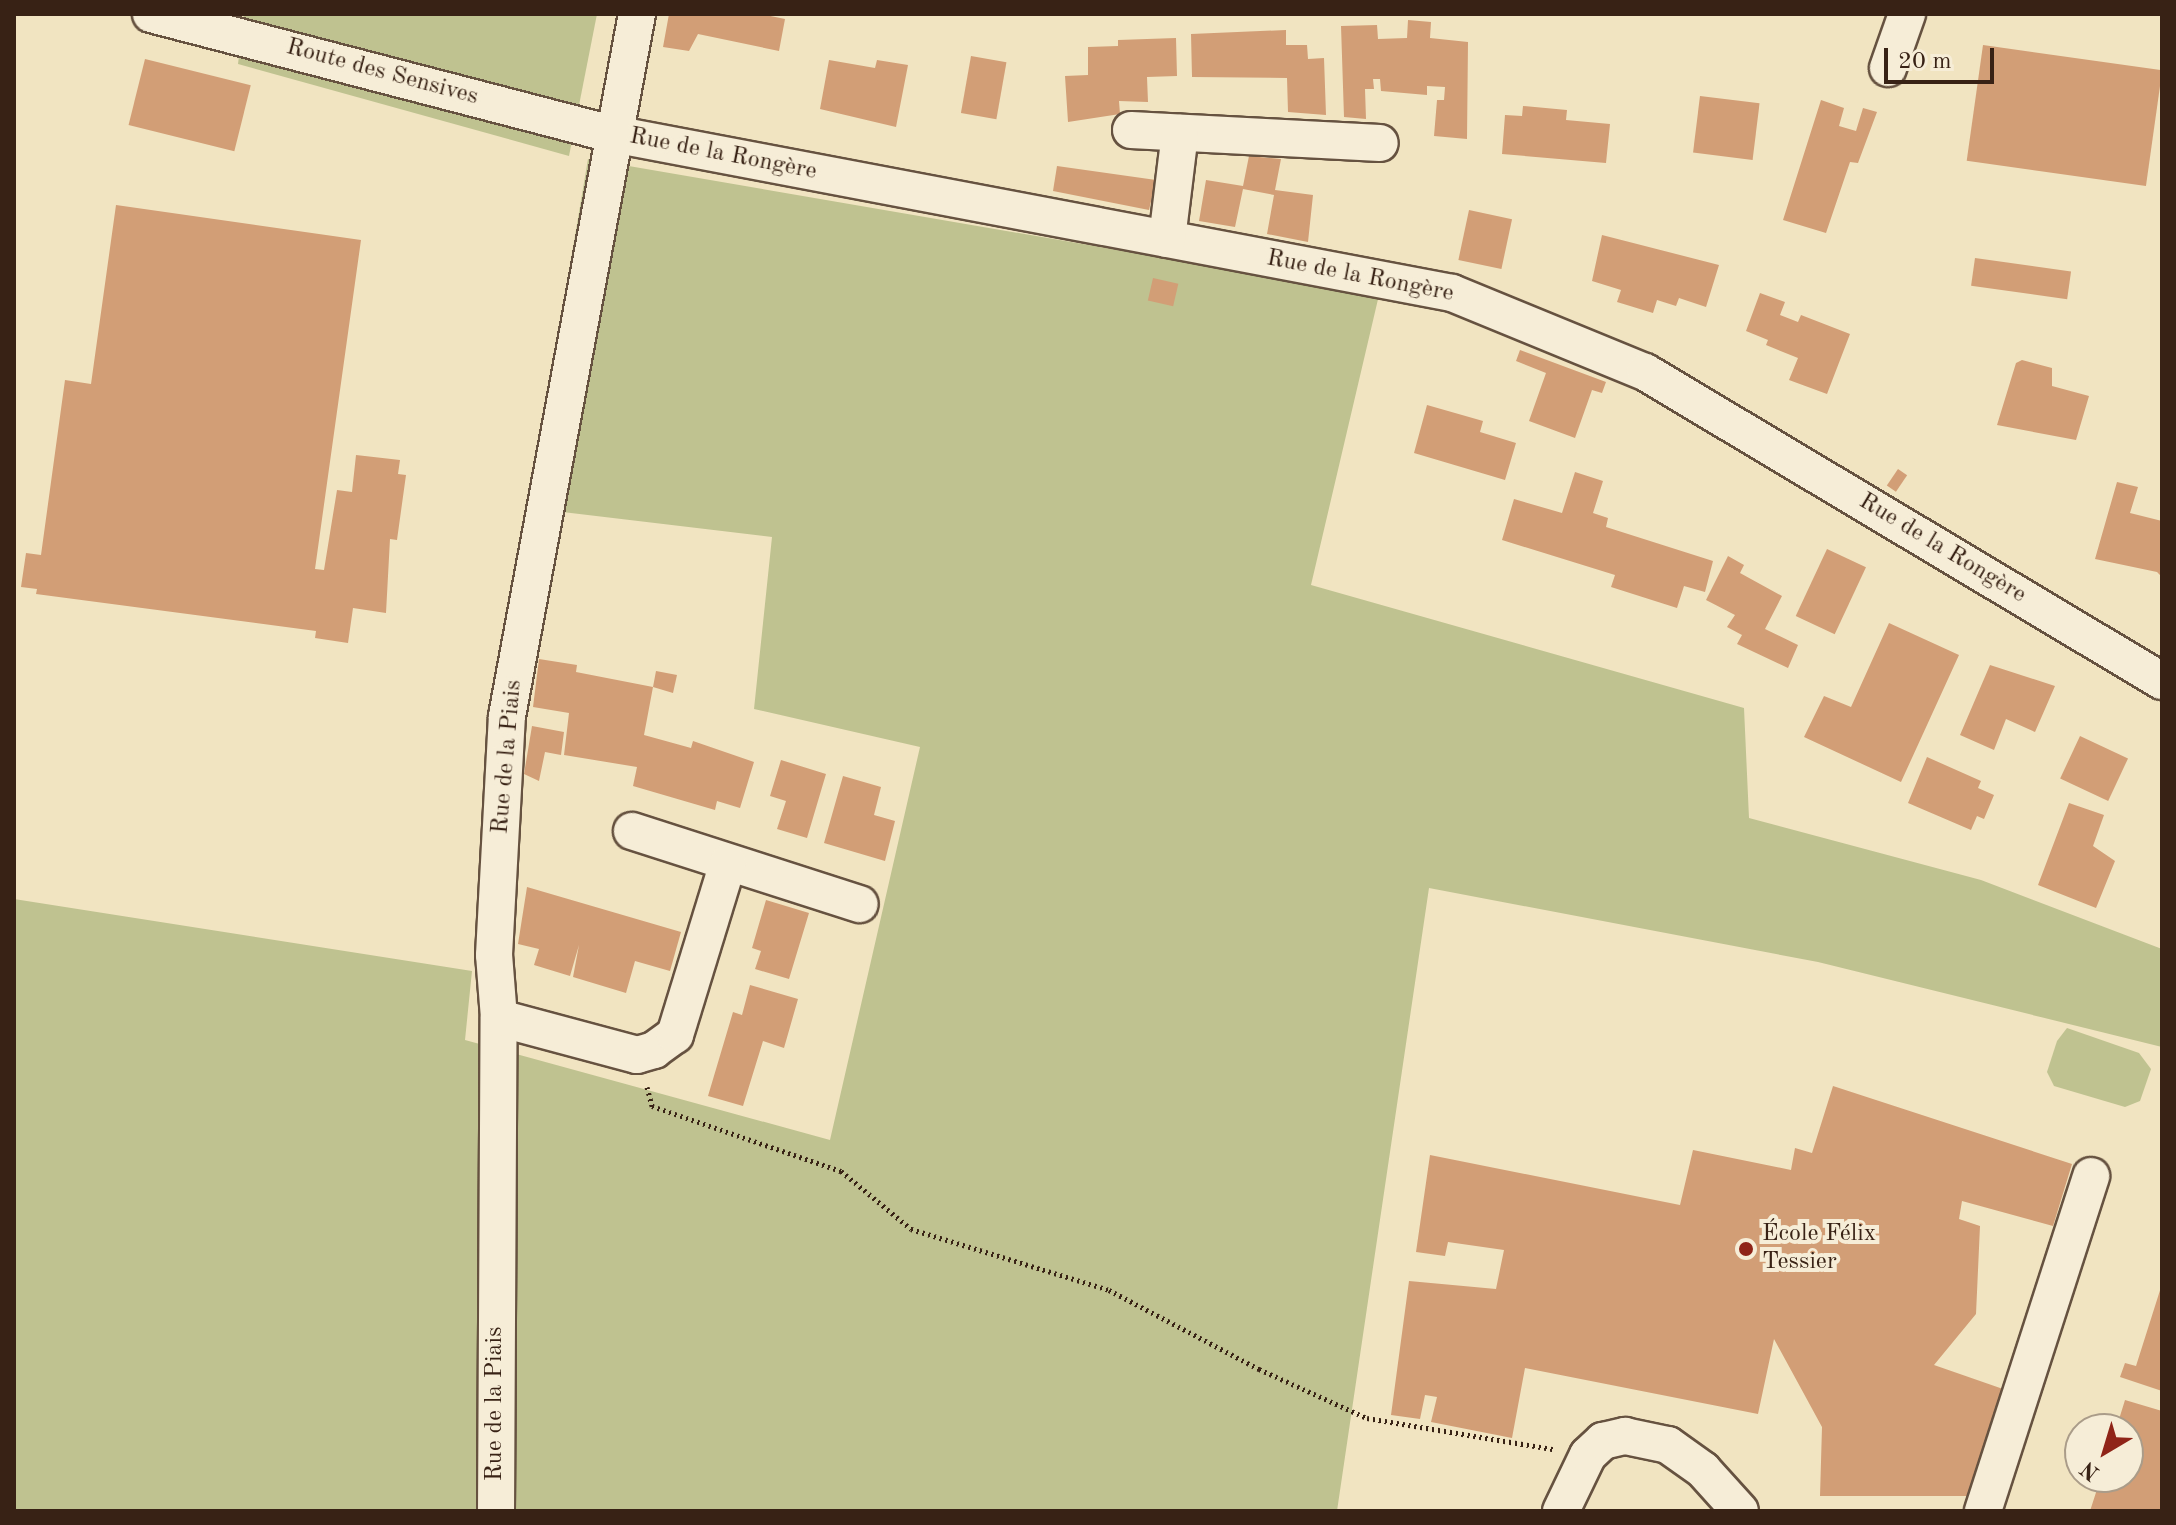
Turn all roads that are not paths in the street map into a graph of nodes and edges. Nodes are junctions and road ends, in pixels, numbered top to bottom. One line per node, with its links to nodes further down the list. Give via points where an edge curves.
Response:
1 (151, 14): 7 (street, Route des Sensives)
2 (637, 14): 7 (street, Rue de la Piais)
3 (1907, 14): 4 (street)
4 (1888, 68)
5 (1131, 130): 6 (street)
6 (1180, 133): 8 (street); 9 (street)
7 (613, 134): 9 (street, Rue de la Rongère); 14 (street, Rue de la Piais, via 507,716 494,955)
8 (1380, 143)
9 (1167, 239): 10 (street, Rue de la Rongère, via 1452,293 1645,372)
10 (2162, 681)
11 (632, 831): 12 (street)
12 (728, 863): 13 (street); 14 (street, via 675,1035 637,1055)
13 (860, 904)
14 (499, 1018): 16 (street, Rue de la Piais)
15 (2091, 1176): 19 (street)
16 (496, 1511)
17 (1561, 1511): 18 (street, via 1588,1455 1603,1441 1625,1436 1657,1441 1703,1470)
18 (1740, 1511)
19 (1983, 1511)

